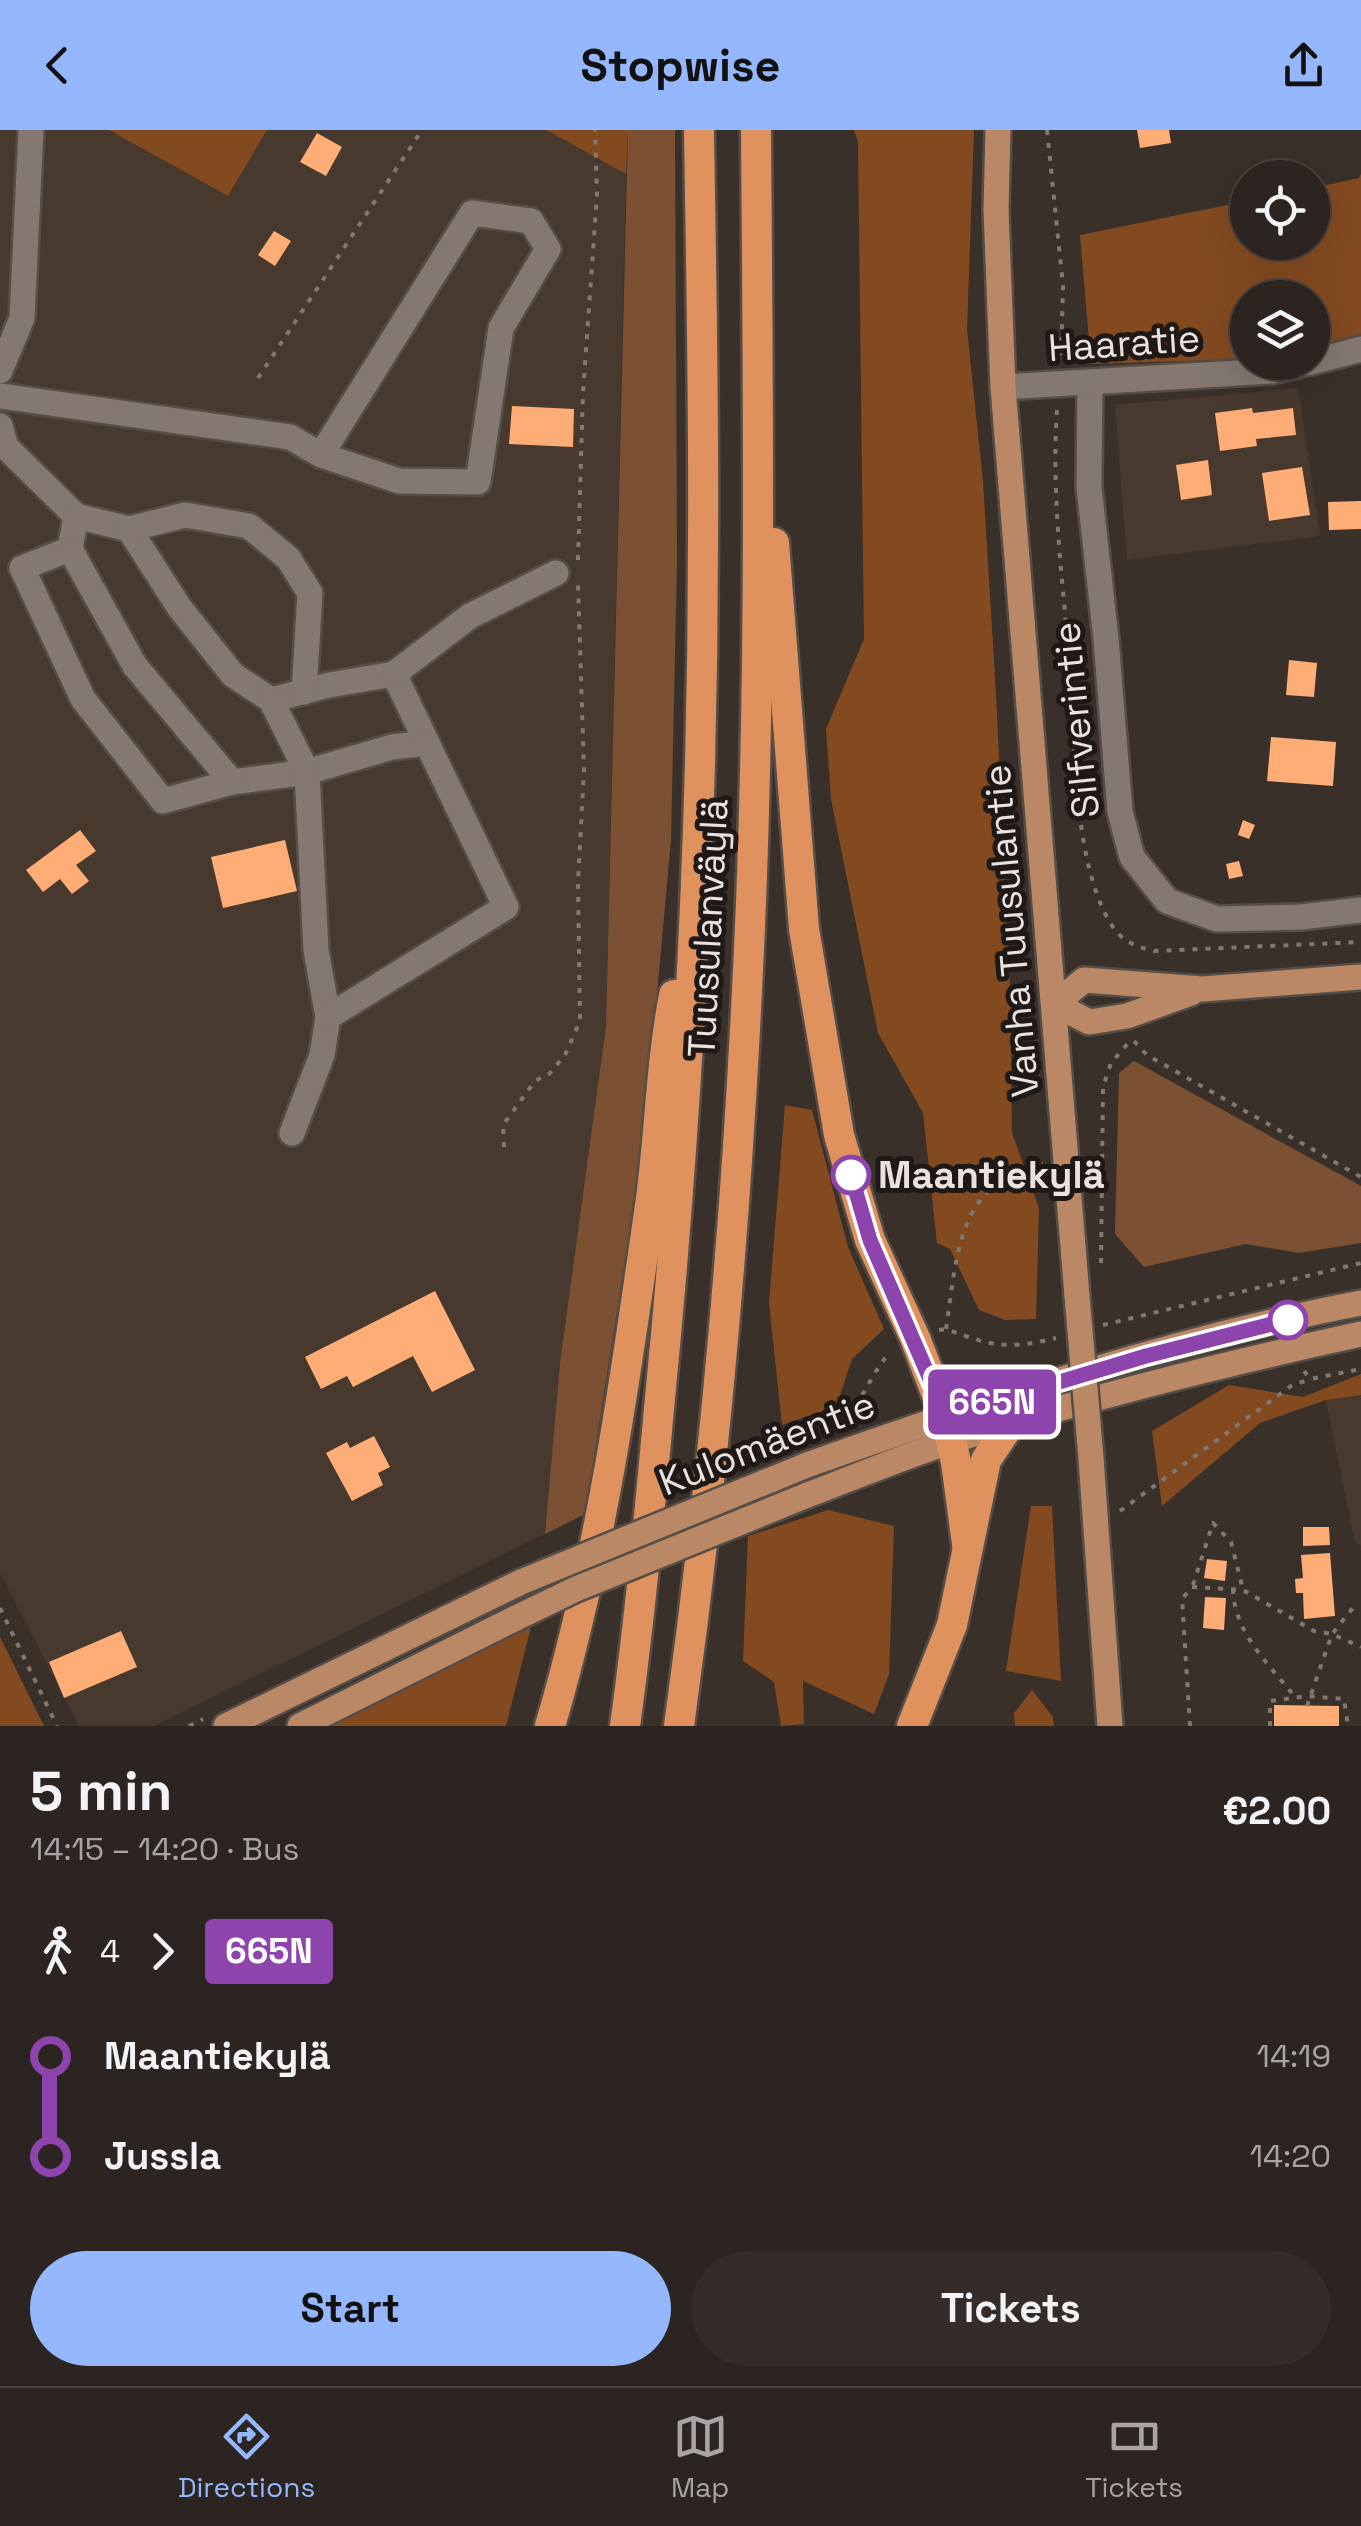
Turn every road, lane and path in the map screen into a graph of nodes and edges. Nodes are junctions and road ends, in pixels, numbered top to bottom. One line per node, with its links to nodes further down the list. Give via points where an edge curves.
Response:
1 (30, 130): 9 (street, via 22,318)
2 (422, 130): 12 (path)
3 (595, 130): 37 (path, via 577,572 584,770 580,1021 565,1055 535,1081 503,1125)
4 (700, 130): 28 (highway, Tuusulanväylä, via 703,542)
5 (756, 130): 10 (highway, Tuusulanväylä)
6 (998, 130): 14 (main road, Vanha Tuusulantie)
7 (1361, 349): 8 (street, Haaratie)
8 (1330, 357)
9 (0, 371)
10 (758, 371): 46 (highway, via 801,896 822,1045 839,1136 870,1240); 64 (highway, Tuusulanväylä, via 750,924 720,1362)
11 (1230, 374): 13 (street, Haaratie)
12 (258, 378)
13 (1090, 382): 14 (street, Haaratie); 29 (street, Silfverintie, via 1089,487 1120,812 1132,857 1167,901 1217,919)
14 (1003, 387): 34 (main road, Vanha Tuusulantie)
15 (0, 396): 17 (street, via 290,437)
16 (0, 426): 18 (street, via 6,446)
17 (321, 455): 17 (street, via 399,481 478,482 502,328 548,249 531,221 472,213)
18 (76, 516): 19 (street); 20 (street)
19 (128, 529): 23 (street, via 186,515 249,526 288,558 310,593); 24 (street, via 233,675)
20 (70, 548): 27 (street, via 134,666); 27 (street, via 22,568 83,698 163,801)
21 (556, 573): 22 (street, via 470,616)
22 (394, 674): 23 (street); 25 (street)
23 (304, 692): 24 (street)
24 (270, 700): 26 (street)
25 (427, 743): 26 (street); 35 (street, via 506,908)
26 (307, 772): 27 (street); 35 (street, via 316,950)
27 (232, 782)
28 (696, 879): 62 (highway, via 666,1034 652,1193 610,1472); 63 (highway, Tuusulanväylä, via 666,1346)
29 (1361, 910)
30 (1361, 942): 31 (path, via 1190,952)
31 (1128, 944)
32 (1361, 977): 33 (main road)
33 (1202, 989): 34 (main road, via 1084,980); 34 (main road, via 1127,1016 1088,1022)
34 (1055, 1004): 38 (main road, Vanha Tuusulantie)
35 (328, 1017): 36 (street, via 322,1055)
36 (292, 1133)
37 (504, 1147)
38 (1068, 1163): 42 (path, via 1015,1172 986,1191 963,1232); 66 (main road, Vanha Tuusulantie, bridge)
39 (1361, 1177): 40 (path, via 1148,1055 1132,1039 1111,1063 1103,1087)
40 (1101, 1274)
41 (1361, 1303): 46 (main road, Kulomäentie, via 1146,1356)
42 (946, 1330)
43 (1361, 1334): 45 (main road, Kulomäentie, via 1194,1371)
44 (1310, 1379): 47 (path, via 1291,1386)
45 (1010, 1424): 46 (main road, Kulomäentie); 48 (highway, via 986,1460)
46 (949, 1428): 48 (highway); 60 (main road, Kulomäentie, bridge, via 807,1465 520,1582); 61 (main road, Kulomäentie, bridge, via 806,1496 576,1589)
47 (1120, 1510)
48 (966, 1544): 65 (highway, via 952,1626)
49 (1192, 1587): 50 (path); 51 (path, via 1214,1523 1231,1542); 67 (path, via 1182,1598)
50 (1234, 1589): 51 (path); 57 (path, via 1239,1625)
51 (1242, 1590): 54 (path, via 1314,1631)
52 (1356, 1604): 54 (path)
53 (0, 1608): 59 (path)
54 (1332, 1634): 55 (path); 56 (path)
55 (1361, 1647)
56 (1308, 1696): 57 (path); 58 (path); 69 (path, via 1344,1700)
57 (1296, 1697): 68 (path, via 1270,1701)
58 (1306, 1706)
59 (57, 1726)
60 (226, 1726)
61 (300, 1726)
62 (550, 1726)
63 (624, 1726)
64 (679, 1726)
65 (912, 1726)
66 (1110, 1726)
67 (1190, 1726)
68 (1270, 1726)
69 (1348, 1726)

